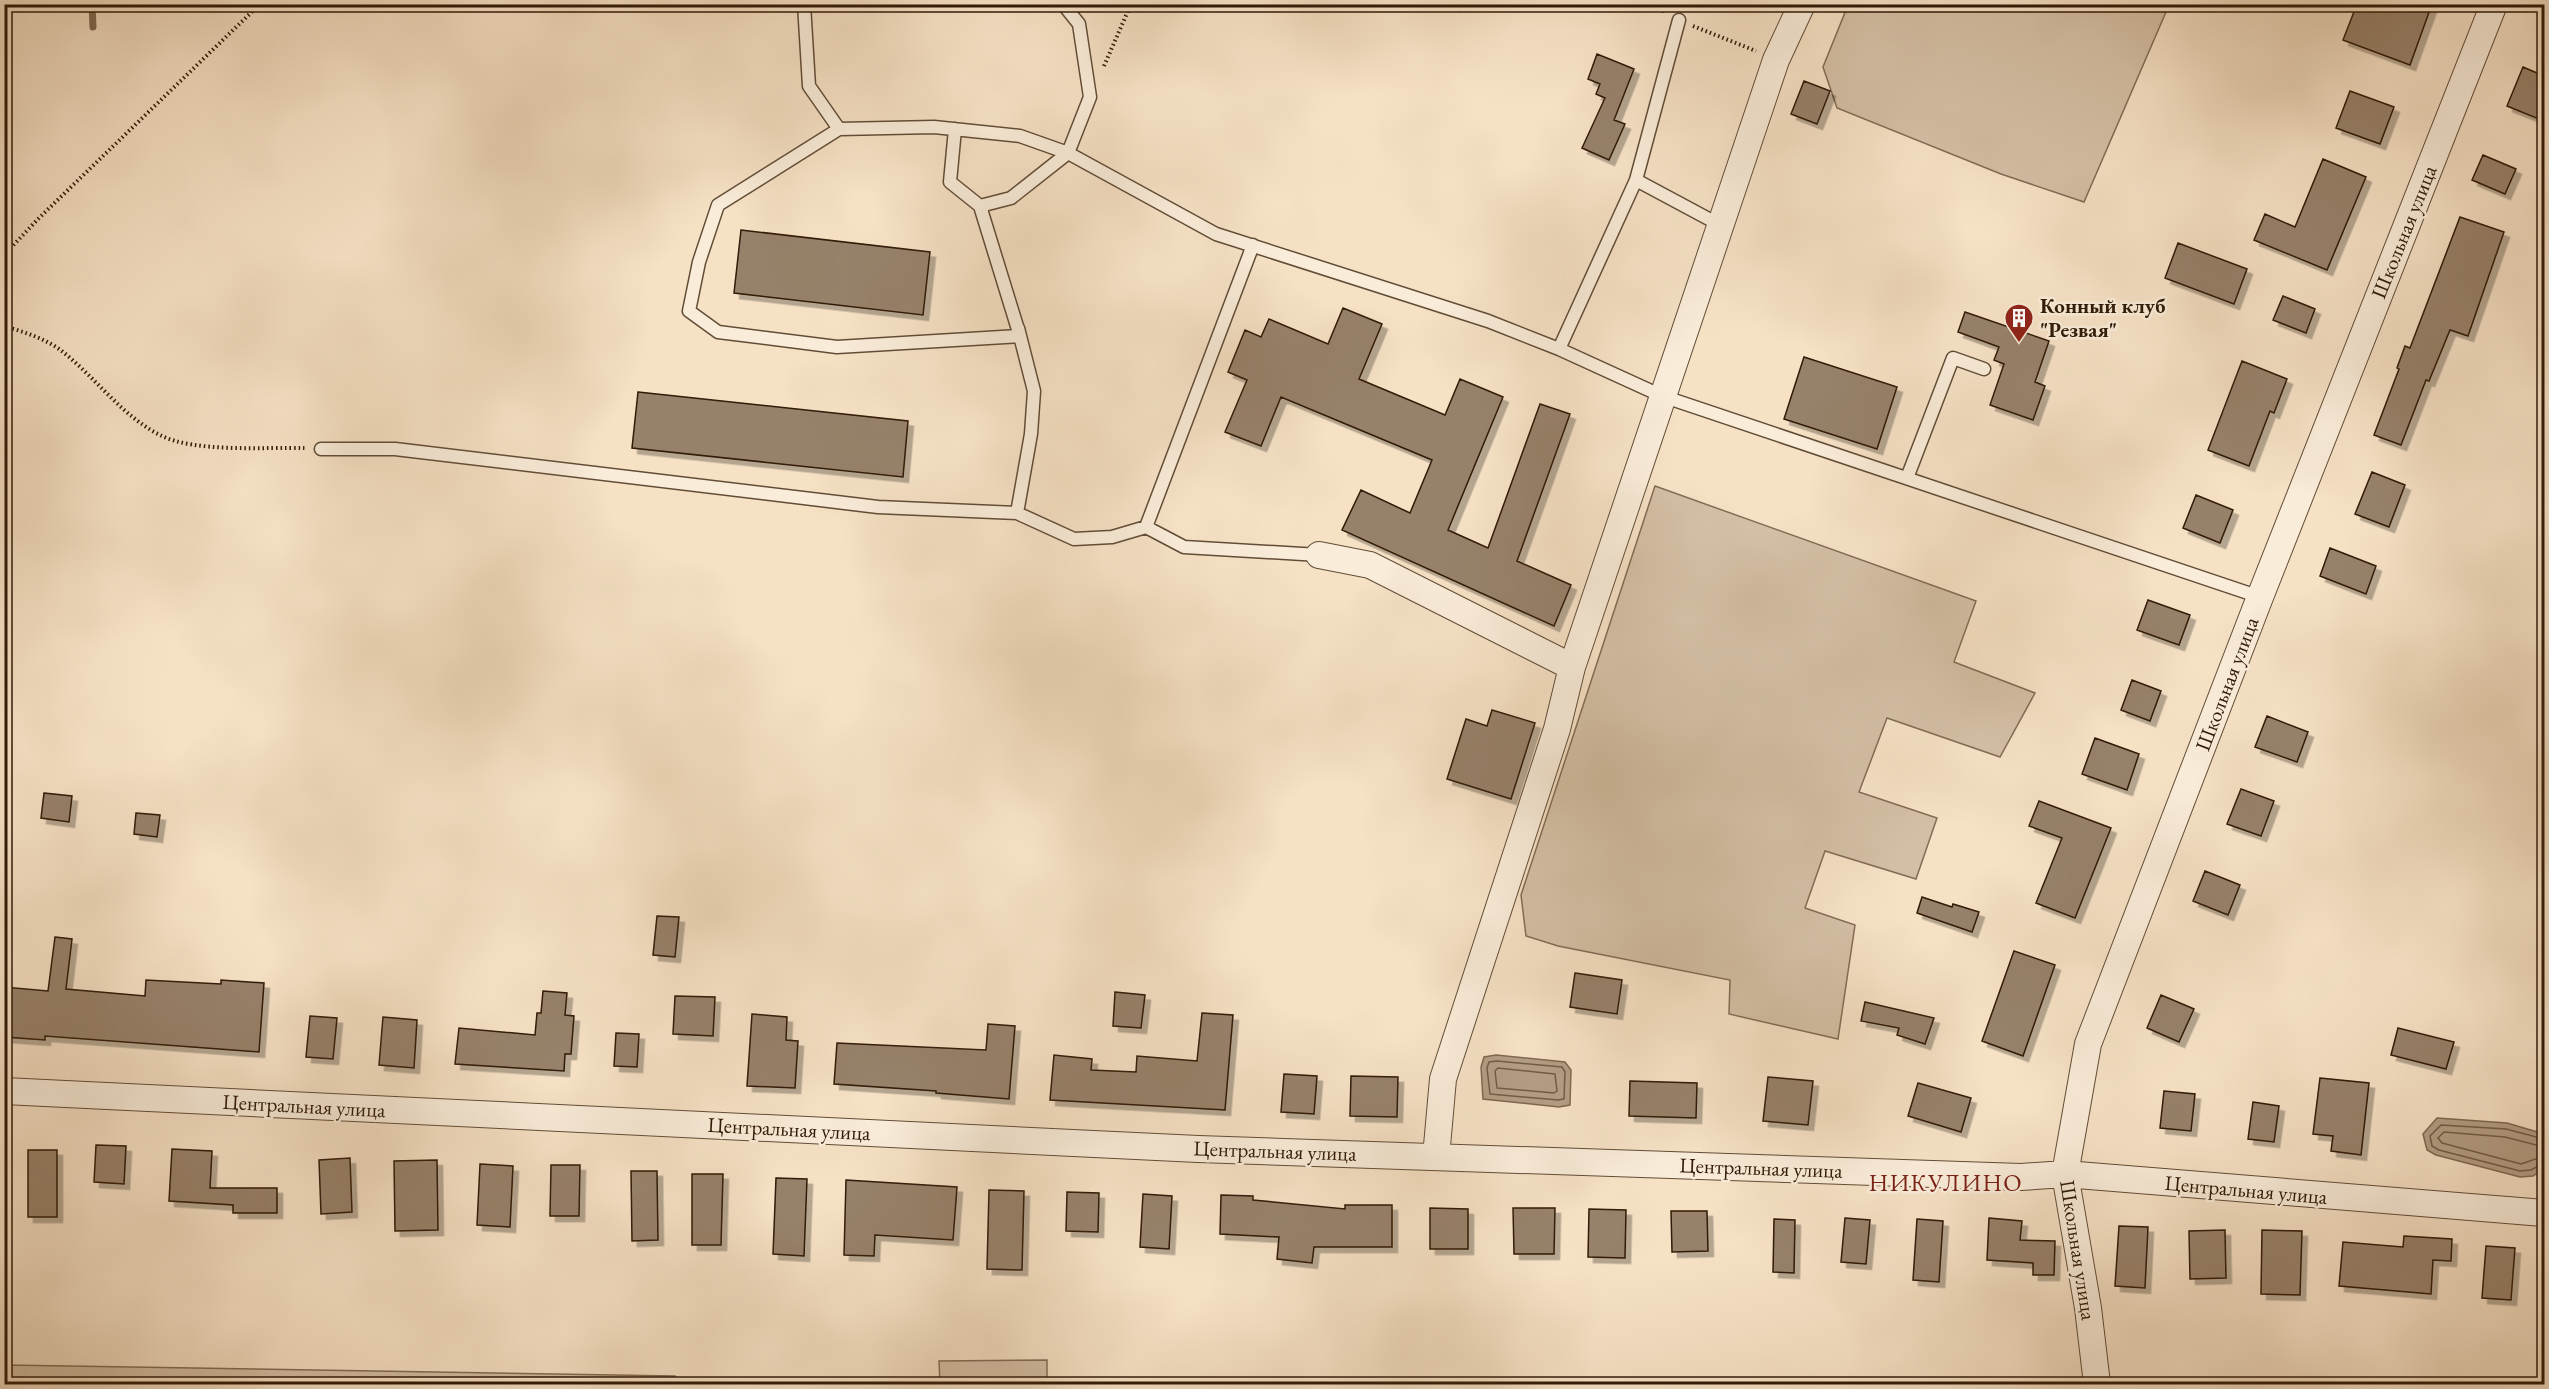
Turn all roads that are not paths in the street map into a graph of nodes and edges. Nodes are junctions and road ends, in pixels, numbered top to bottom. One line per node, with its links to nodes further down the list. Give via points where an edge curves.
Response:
1 (804, 4): 6 (lane, via 809,86)
2 (1063, 4): 8 (lane, via 1079,24 1090,97)
3 (1802, 4): 11 (street, via 1776,60)
4 (2494, 4): 22 (street, Школьная улица)
5 (1679, 20): 9 (lane)
6 (839, 129): 7 (lane); 13 (lane, via 717,205 689,311 718,332 837,347)
7 (955, 129): 8 (lane, via 1020,136); 10 (lane, via 950,182)
8 (1068, 153): 10 (lane, via 1011,198); 12 (lane, via 1216,234)
9 (1636, 180): 11 (lane); 14 (lane)
10 (980, 206): 13 (lane)
11 (1720, 225): 16 (street)
12 (1253, 245): 14 (lane, via 1488,321); 20 (lane)
13 (1020, 336): 19 (lane, via 1034,391)
14 (1559, 349): 16 (lane)
15 (1983, 369): 18 (lane, via 1953,358)
16 (1662, 396): 18 (lane); 23 (street)
17 (321, 449): 19 (lane, via 395,449 878,507)
18 (1907, 478): 22 (lane)
19 (1017, 513): 20 (lane, via 1074,539 1112,537)
20 (1146, 527): 21 (lane, via 1184,548)
21 (1319, 555): 23 (street, via 1370,565)
22 (2260, 597): 26 (street, Школьная улица, via 2088,1044)
23 (1572, 667): 25 (street, via 1557,729 1443,1079)
24 (4, 1091): 25 (street, Центральная улица)
25 (1436, 1157): 26 (street, Центральная улица, via 2021,1177)
26 (2066, 1174): 27 (street, Центральная улица); 28 (street, Школьная улица)
27 (2544, 1213)
28 (2097, 1384)

